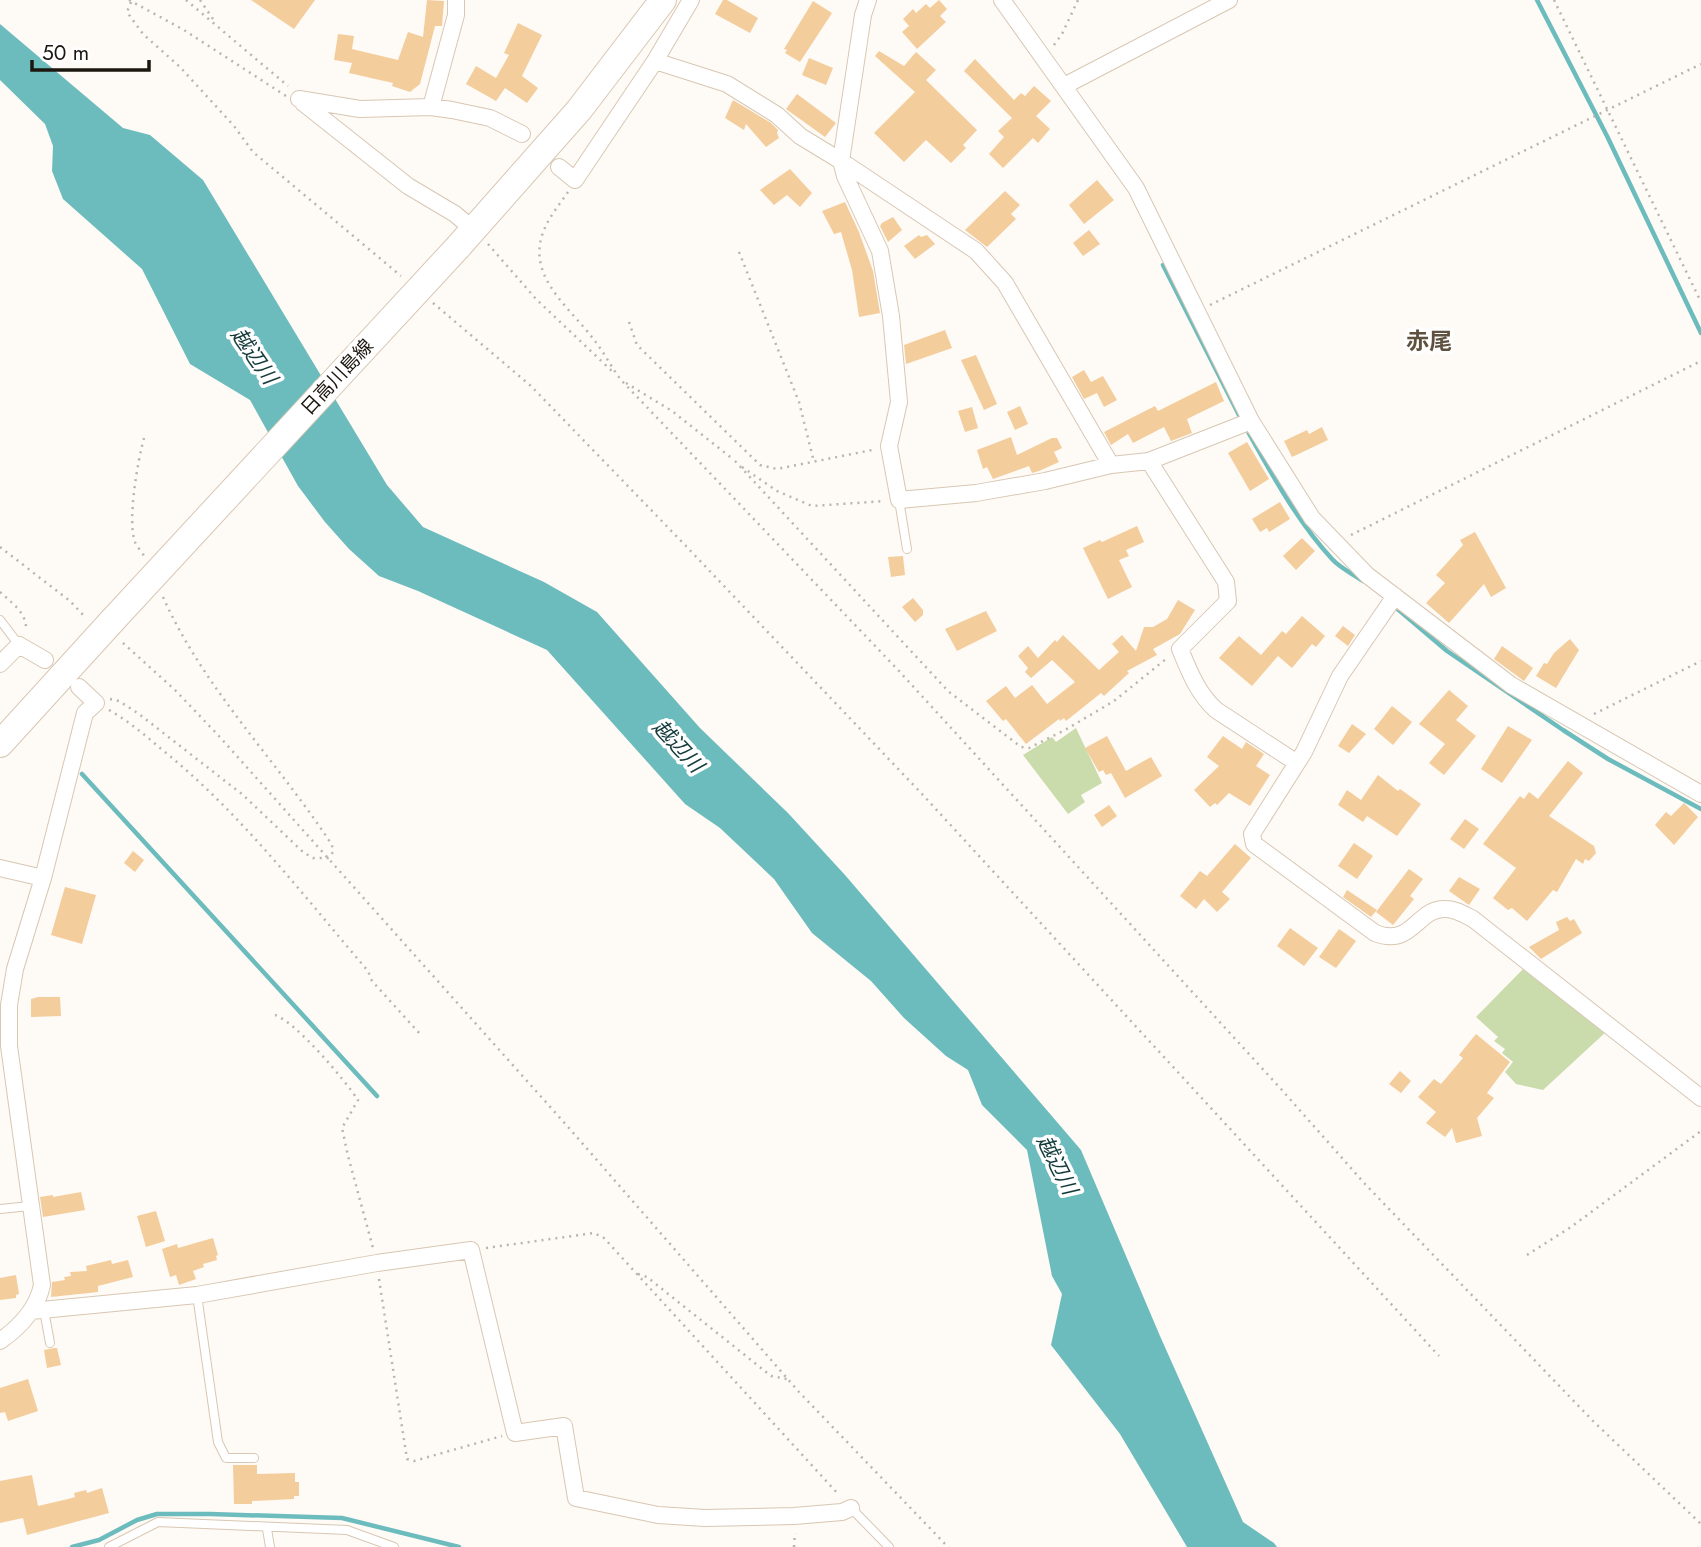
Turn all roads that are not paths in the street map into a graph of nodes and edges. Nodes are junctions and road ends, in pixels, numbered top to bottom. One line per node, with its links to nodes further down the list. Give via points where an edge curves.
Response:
1 (456, 0): 9 (street)
2 (663, 0): 13 (main road, 日高川島線, via 579,110)
3 (691, 0): 7 (street)
4 (868, 0): 11 (street)
5 (1002, 0): 8 (street)
6 (1229, 0): 8 (street)
7 (655, 61): 11 (street, via 727,84); 12 (street, via 575,180)
8 (1064, 86): 14 (street, via 1136,188)
9 (431, 107): 10 (street, via 490,118); 13 (street, via 360,109 299,99 408,186 454,214)
10 (522, 134)
11 (841, 161): 16 (street, via 976,251 1005,283); 17 (street, via 880,251 900,402 889,446)
12 (559, 167)
13 (466, 238): 25 (main road, 日高川島線, bridge, via 117,632)
14 (1251, 421): 15 (street); 19 (street, via 1312,517)
15 (1149, 461): 16 (street); 26 (street, via 1226,582 1228,601 1180,649 1192,677 1206,701)
16 (1111, 465): 17 (street, via 976,493)
17 (899, 500): 18 (lane)
18 (907, 549)
19 (1392, 600): 26 (street, via 1340,676); 27 (street, via 1511,685)
20 (0, 620): 21 (lane)
21 (19, 645): 22 (street); 23 (street)
22 (45, 660)
23 (0, 664)
24 (79, 687): 29 (street, via 96,703 85,713)
25 (0, 744)
26 (1297, 763): 33 (street, via 1252,834 1254,844 1385,937 1404,934 1443,908 1473,919)
27 (1701, 794)
28 (0, 868): 29 (street)
29 (43, 878): 31 (street)
30 (0, 962): 31 (street)
31 (17, 964): 32 (street, via 9,1005)
32 (7, 1098): 34 (street)
33 (1701, 1098)
34 (30, 1206): 35 (lane); 37 (street, via 41,1285)
35 (0, 1209)
36 (197, 1295): 37 (street); 40 (lane, via 218,1442 226,1458); 41 (street, via 471,1250 515,1433 564,1426 576,1498 658,1515 705,1518 794,1516)
37 (38, 1310): 38 (street); 39 (lane)
38 (0, 1341)
39 (50, 1343)
40 (254, 1458)
41 (851, 1508): 46 (lane)
42 (267, 1528): 43 (lane, via 158,1522); 44 (lane); 45 (lane, via 346,1530)
43 (109, 1547)
44 (270, 1547)
45 (394, 1547)
46 (889, 1547)

